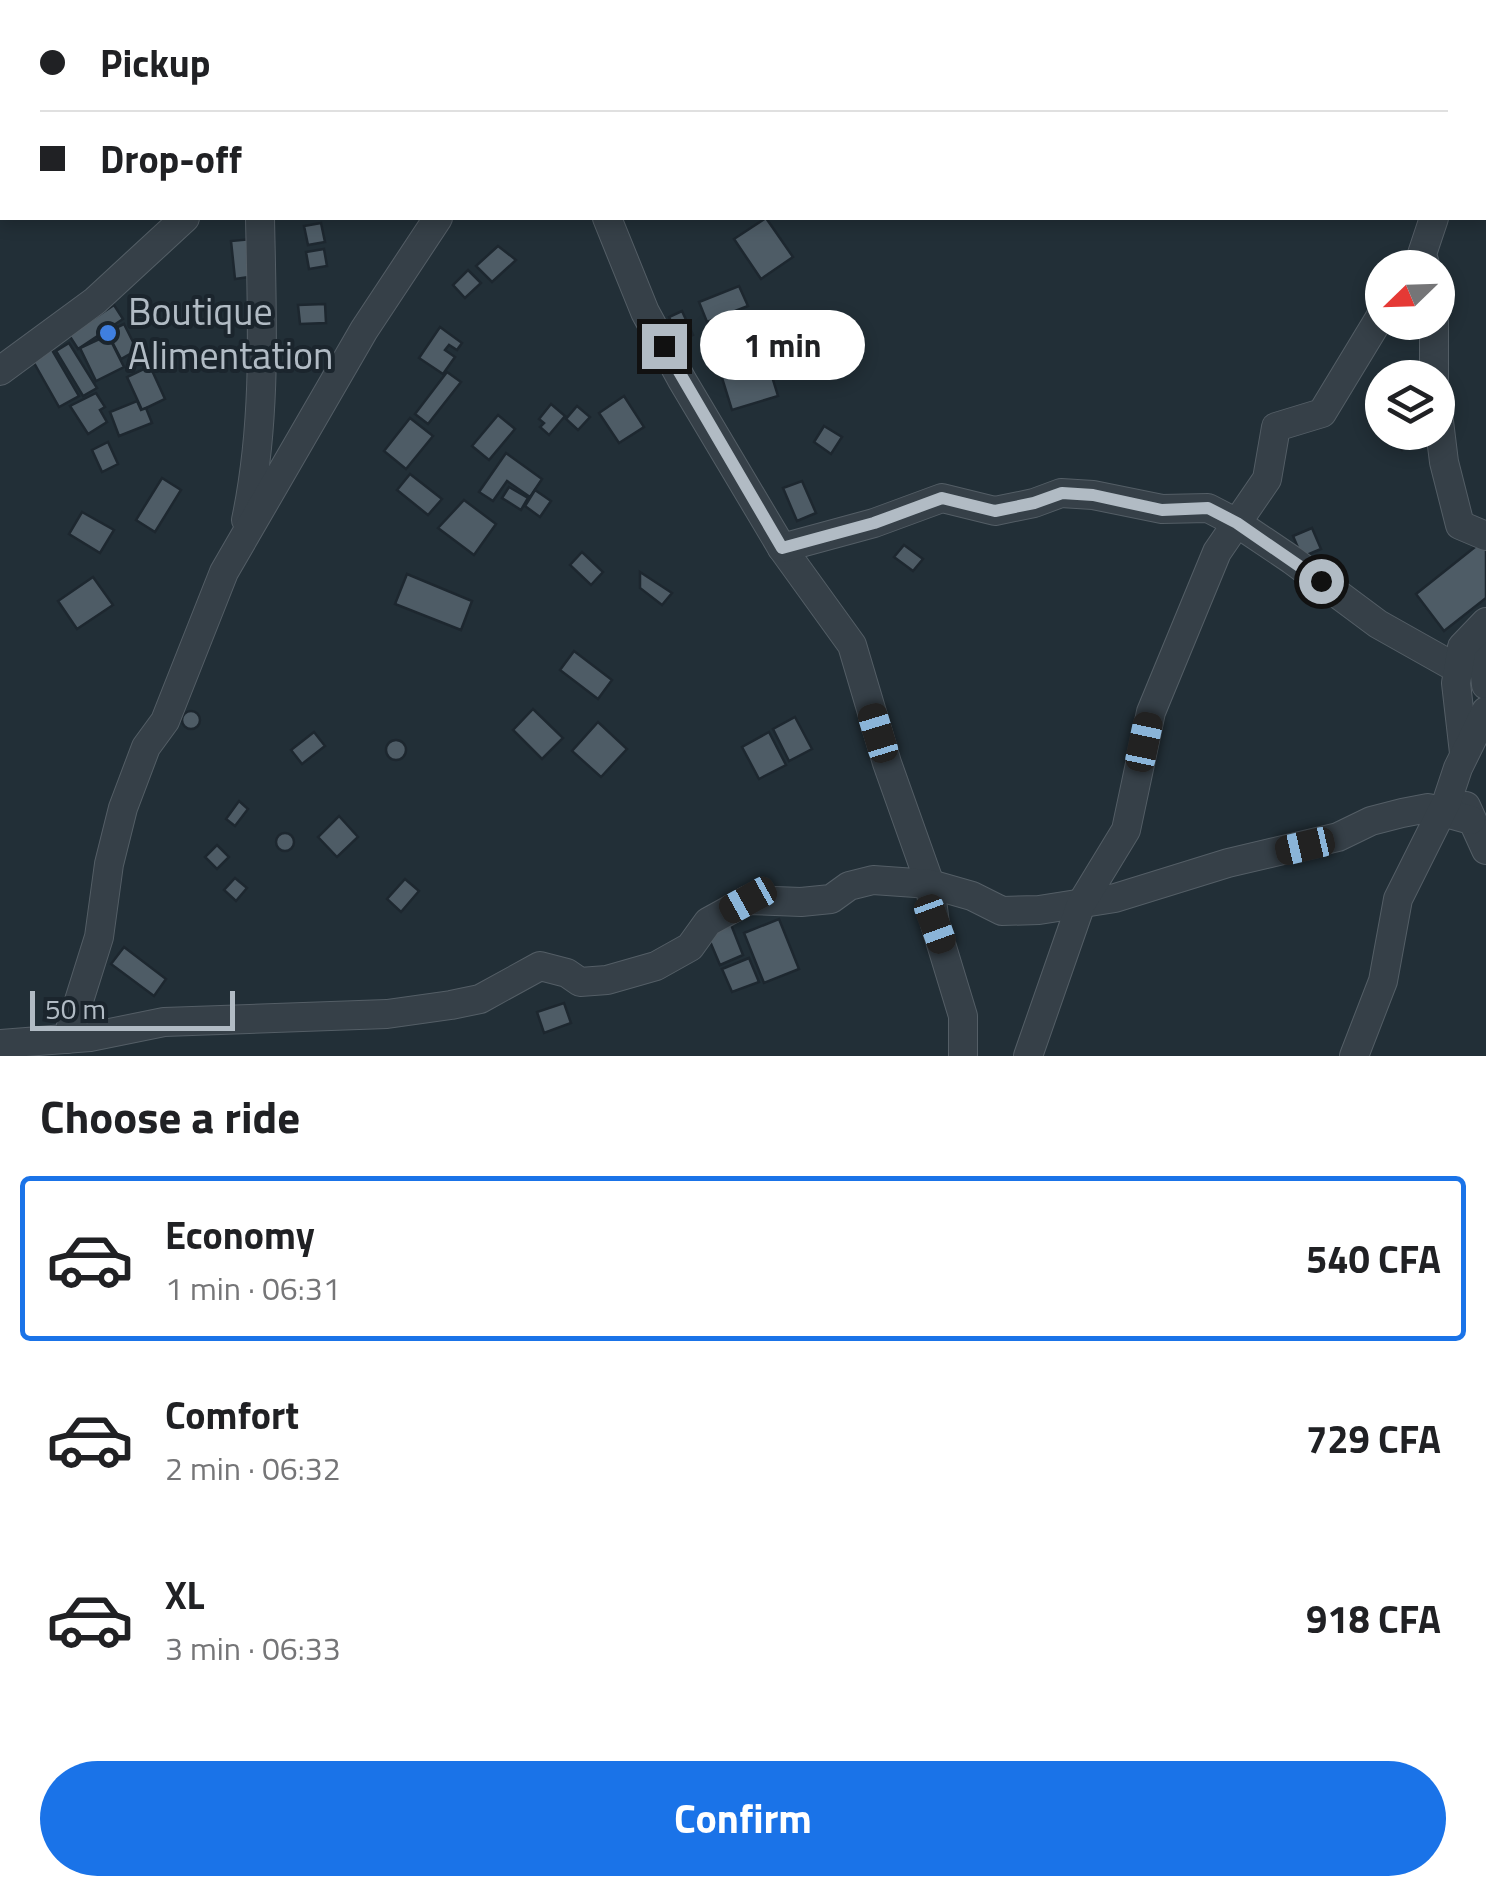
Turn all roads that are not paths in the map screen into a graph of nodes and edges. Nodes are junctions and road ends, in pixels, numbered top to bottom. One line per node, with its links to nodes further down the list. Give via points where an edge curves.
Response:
1 (182, 220): 8 (street, via 96,301)
2 (260, 220): 12 (street, via 260,428)
3 (437, 220): 12 (street)
4 (608, 220): 13 (street, via 645,312)
5 (1433, 220): 6 (street)
6 (1424, 250)
7 (1366, 340): 10 (street, via 1322,413 1276,427 1267,479)
8 (0, 371)
9 (1443, 450): 11 (street, via 1460,525)
10 (1237, 523): 13 (street, via 1208,508 1162,510 1093,495 1062,493 995,511 942,498); 16 (street, via 1378,624); 24 (street, via 1216,552 1150,712 1126,830)
11 (1486, 536)
12 (242, 537): 25 (street, via 123,808 99,937)
13 (782, 548): 23 (street, via 852,645)
14 (1486, 622): 16 (street, via 1462,646)
15 (1486, 653): 17 (street)
16 (1458, 669): 19 (street)
17 (1486, 685)
18 (1486, 711): 19 (street)
19 (1464, 755): 20 (street); 21 (street)
20 (1441, 812): 21 (street); 24 (street, via 1402,813 1338,837); 29 (street, via 1398,898 1384,982)
21 (1471, 820): 22 (street)
22 (1486, 850)
23 (930, 884): 24 (street, via 1002,911); 25 (street, via 873,880 831,899 748,900 708,922 673,956 607,980 580,982 540,966 480,999 451,1005 387,1014 164,1022); 27 (street, via 962,1016)
24 (1081, 904): 28 (street)
25 (67, 1038): 26 (street)
26 (0, 1044)
27 (963, 1056)
28 (1028, 1056)
29 (1354, 1056)

